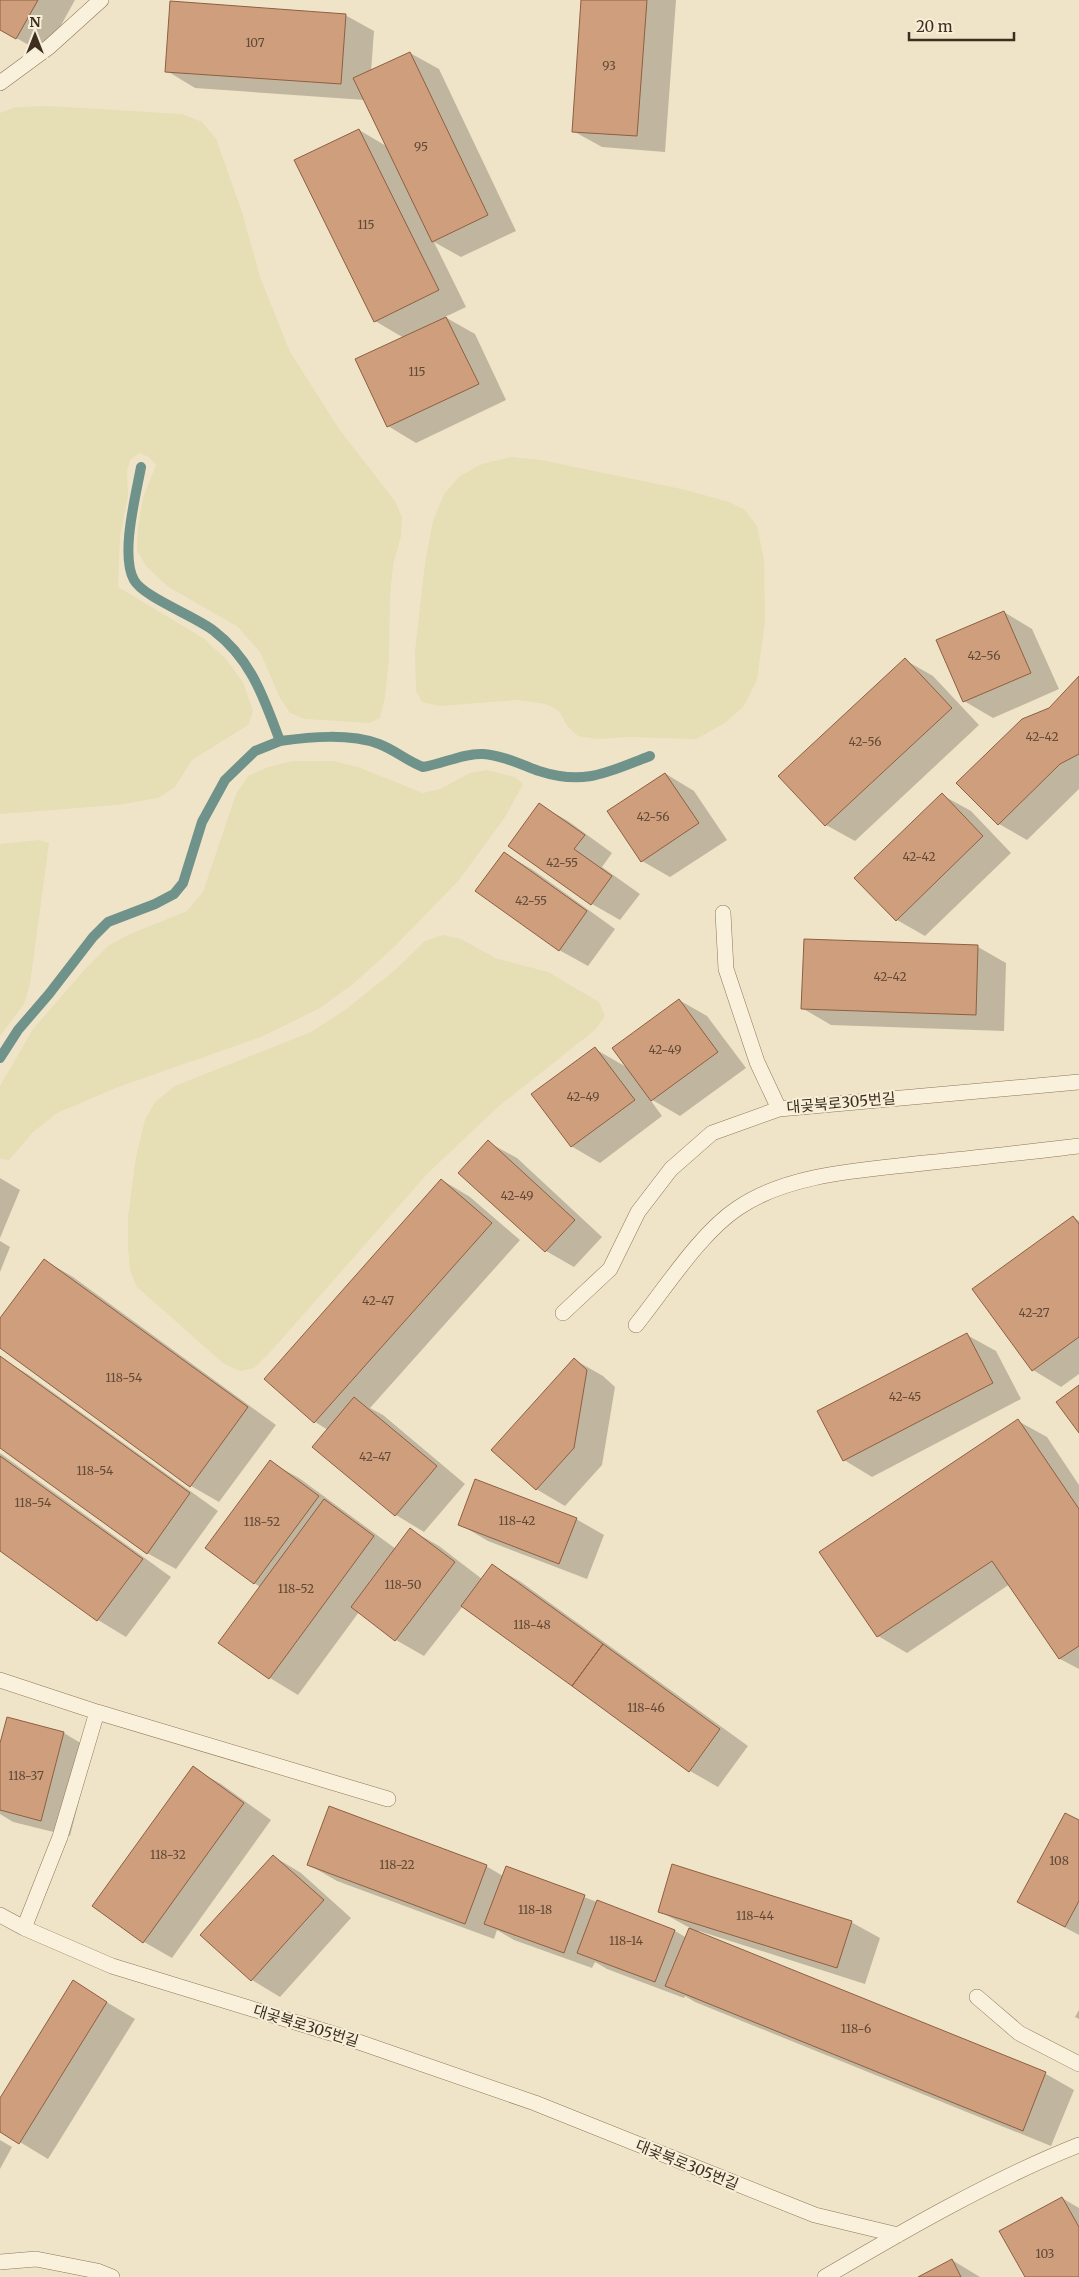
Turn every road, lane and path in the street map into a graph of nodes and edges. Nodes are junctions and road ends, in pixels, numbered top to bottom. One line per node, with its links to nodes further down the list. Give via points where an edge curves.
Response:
1 (101, 0): 2 (lane, via 49,47)
2 (0, 83)
3 (723, 913): 5 (lane, 대곶북로305번길, via 726,969 757,1062)
4 (1079, 1082): 5 (lane, 대곶북로305번길)
5 (779, 1109): 7 (lane, via 712,1133 671,1169 638,1212 610,1269)
6 (1079, 1146): 8 (lane, via 856,1171 789,1184 761,1194 717,1224)
7 (563, 1313)
8 (636, 1325)
9 (0, 1680): 10 (lane)
10 (97, 1712): 11 (lane); 13 (lane, via 60,1837)
11 (388, 1799)
12 (0, 1915): 13 (lane, 대곶북로305번길)
13 (24, 1928): 17 (lane, 대곶북로305번길, via 112,1966 347,2038 535,2103 815,2215)
14 (977, 1997): 15 (lane, via 1019,2033)
15 (1079, 2064)
16 (1079, 2145): 17 (lane, via 1034,2163)
17 (898, 2235): 20 (lane)
18 (0, 2262): 19 (lane, via 36,2259)
19 (112, 2277)
20 (825, 2277)

